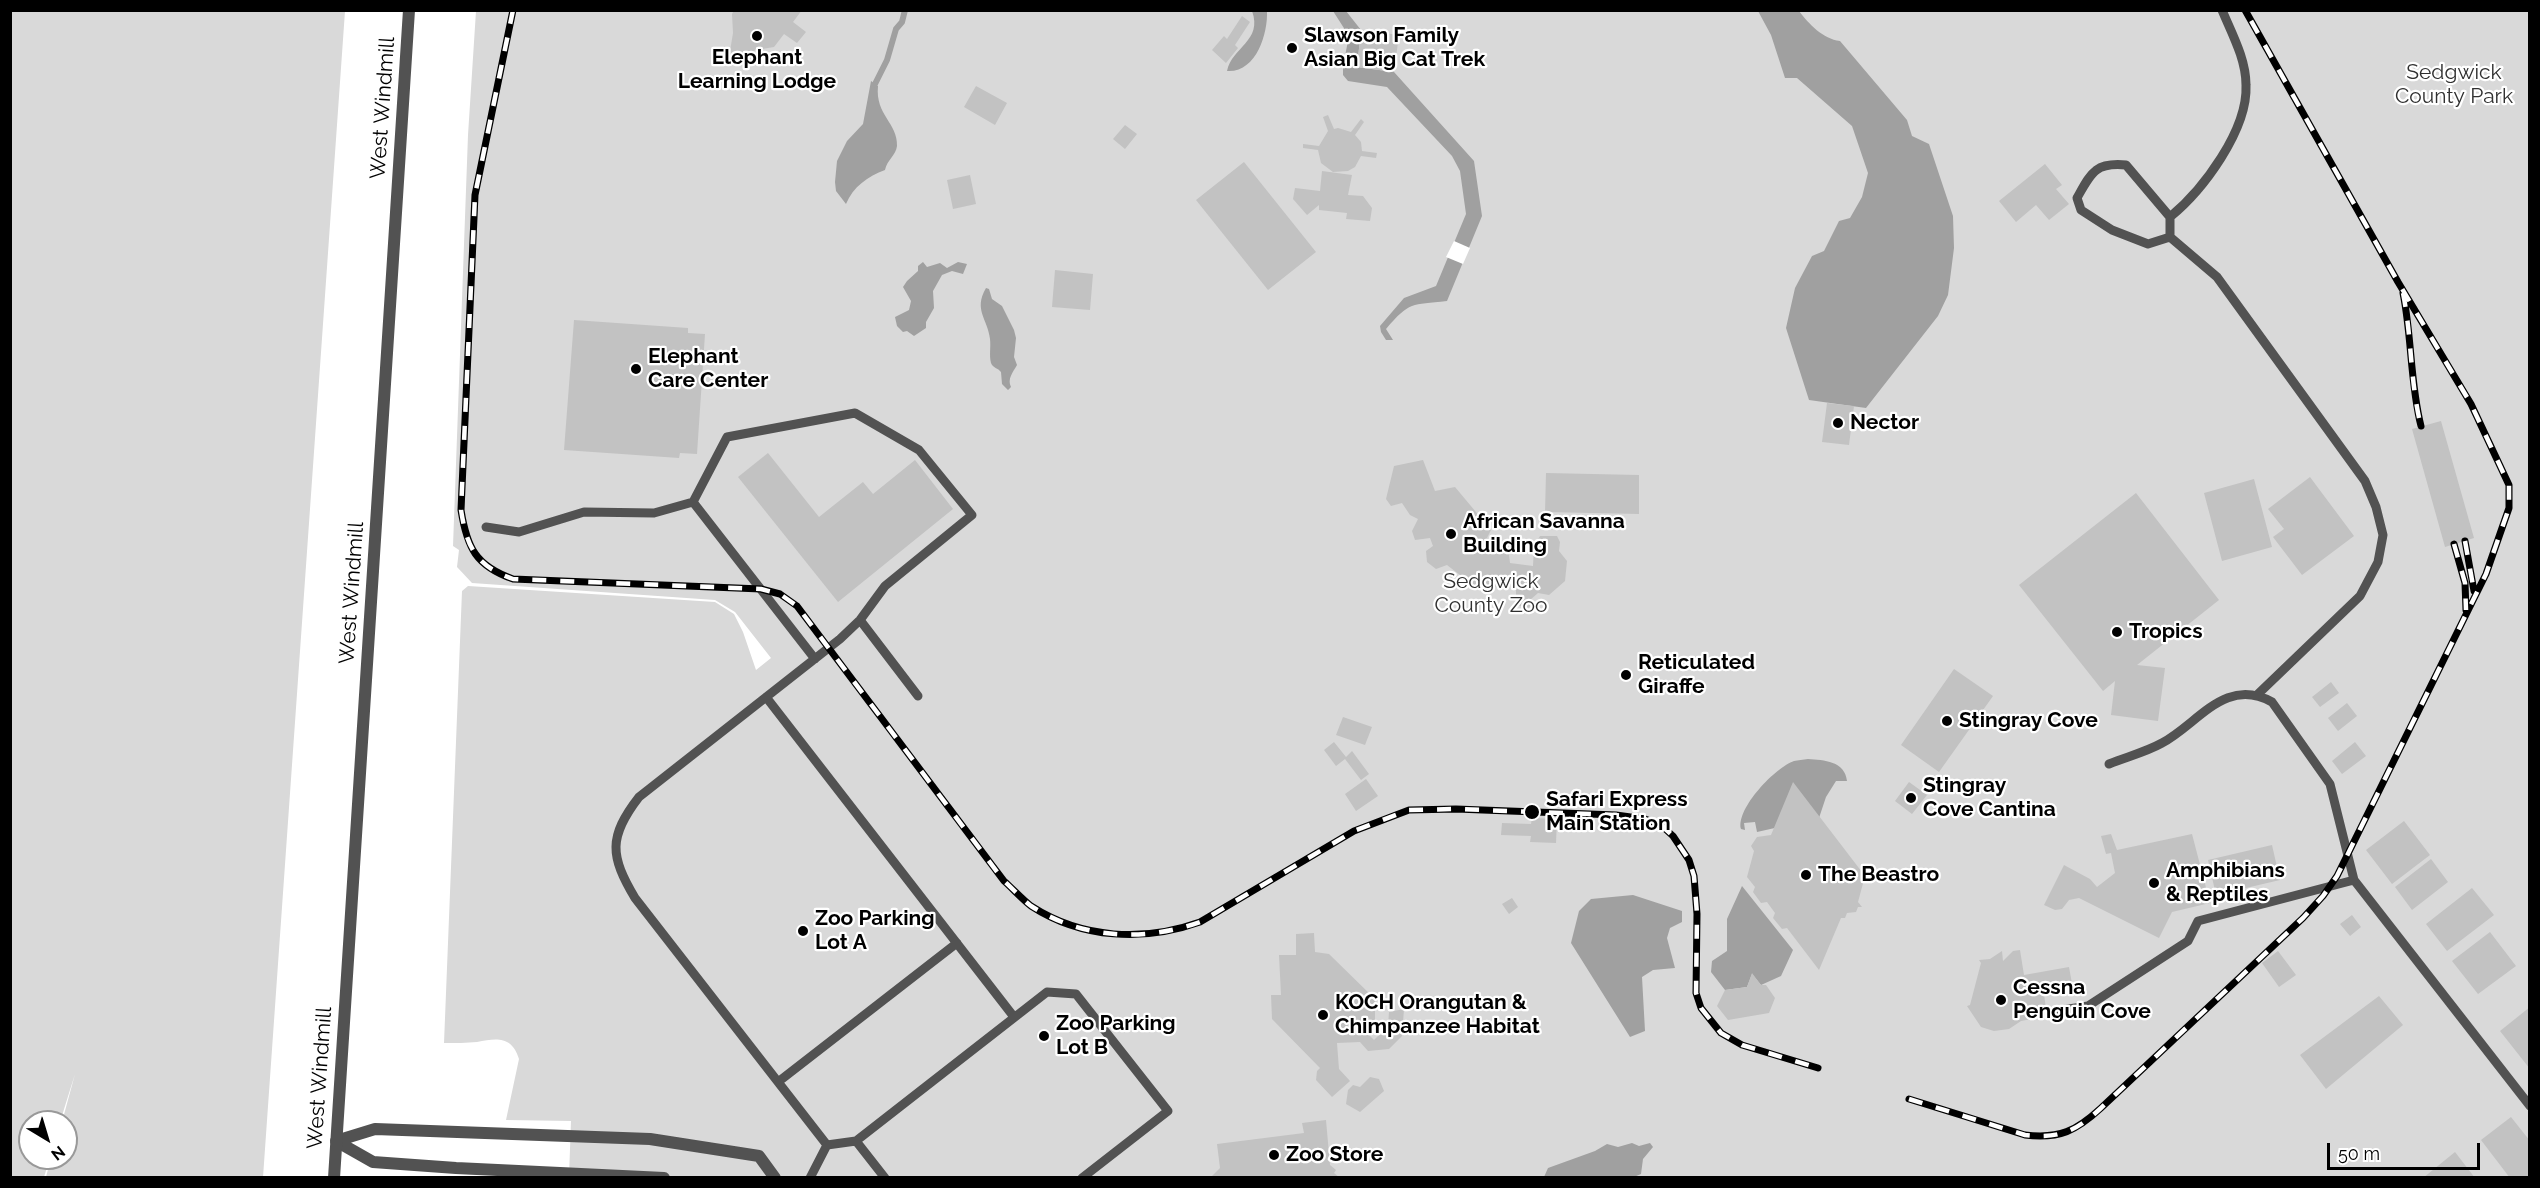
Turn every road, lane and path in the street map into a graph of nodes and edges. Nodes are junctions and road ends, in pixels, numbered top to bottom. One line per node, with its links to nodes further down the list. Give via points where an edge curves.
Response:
1 (409, 10): 19 (street, West Windmill)
2 (2222, 10): 3 (lane, via 2244,65 2247,86 2238,126 2230,144 2186,203)
3 (2170, 217): 4 (lane); 4 (lane, via 2126,165 2109,163 2092,172 2077,198 2081,210 2112,230 2148,244)
4 (2170, 237): 9 (lane, via 2217,277 2350,459 2365,481 2383,534 2378,562 2360,596)
5 (693, 502): 6 (lane, via 654,513 584,512 519,532); 7 (lane, via 727,437 855,413 919,450 972,515 885,586); 8 (lane)
6 (486, 527)
7 (860, 620): 8 (lane); 10 (lane)
8 (815, 659): 11 (lane)
9 (2258, 694): 12 (lane, via 2236,695 2215,703 2162,743); 13 (lane, via 2272,702 2330,784)
10 (918, 696)
11 (766, 697): 14 (lane); 17 (lane, via 639,797 619,826 616,850 620,873 635,898)
12 (2109, 764)
13 (2354, 880): 15 (lane, via 2198,921 2188,941 2088,1006); 18 (lane)
14 (957, 943): 16 (lane); 17 (lane)
15 (2056, 1011)
16 (1014, 1017): 20 (lane); 22 (lane, via 1047,992 1076,994 1168,1111)
17 (778, 1082): 21 (lane)
18 (2529, 1106)
19 (336, 1140): 23 (street, West Windmill); 24 (street, via 374,1162); 25 (street, via 375,1129 650,1139 759,1156)
20 (856, 1141): 21 (lane); 27 (lane)
21 (827, 1145): 26 (lane)
22 (1084, 1177)
23 (334, 1178)
24 (664, 1178)
25 (775, 1178)
26 (810, 1178)
27 (885, 1178)

